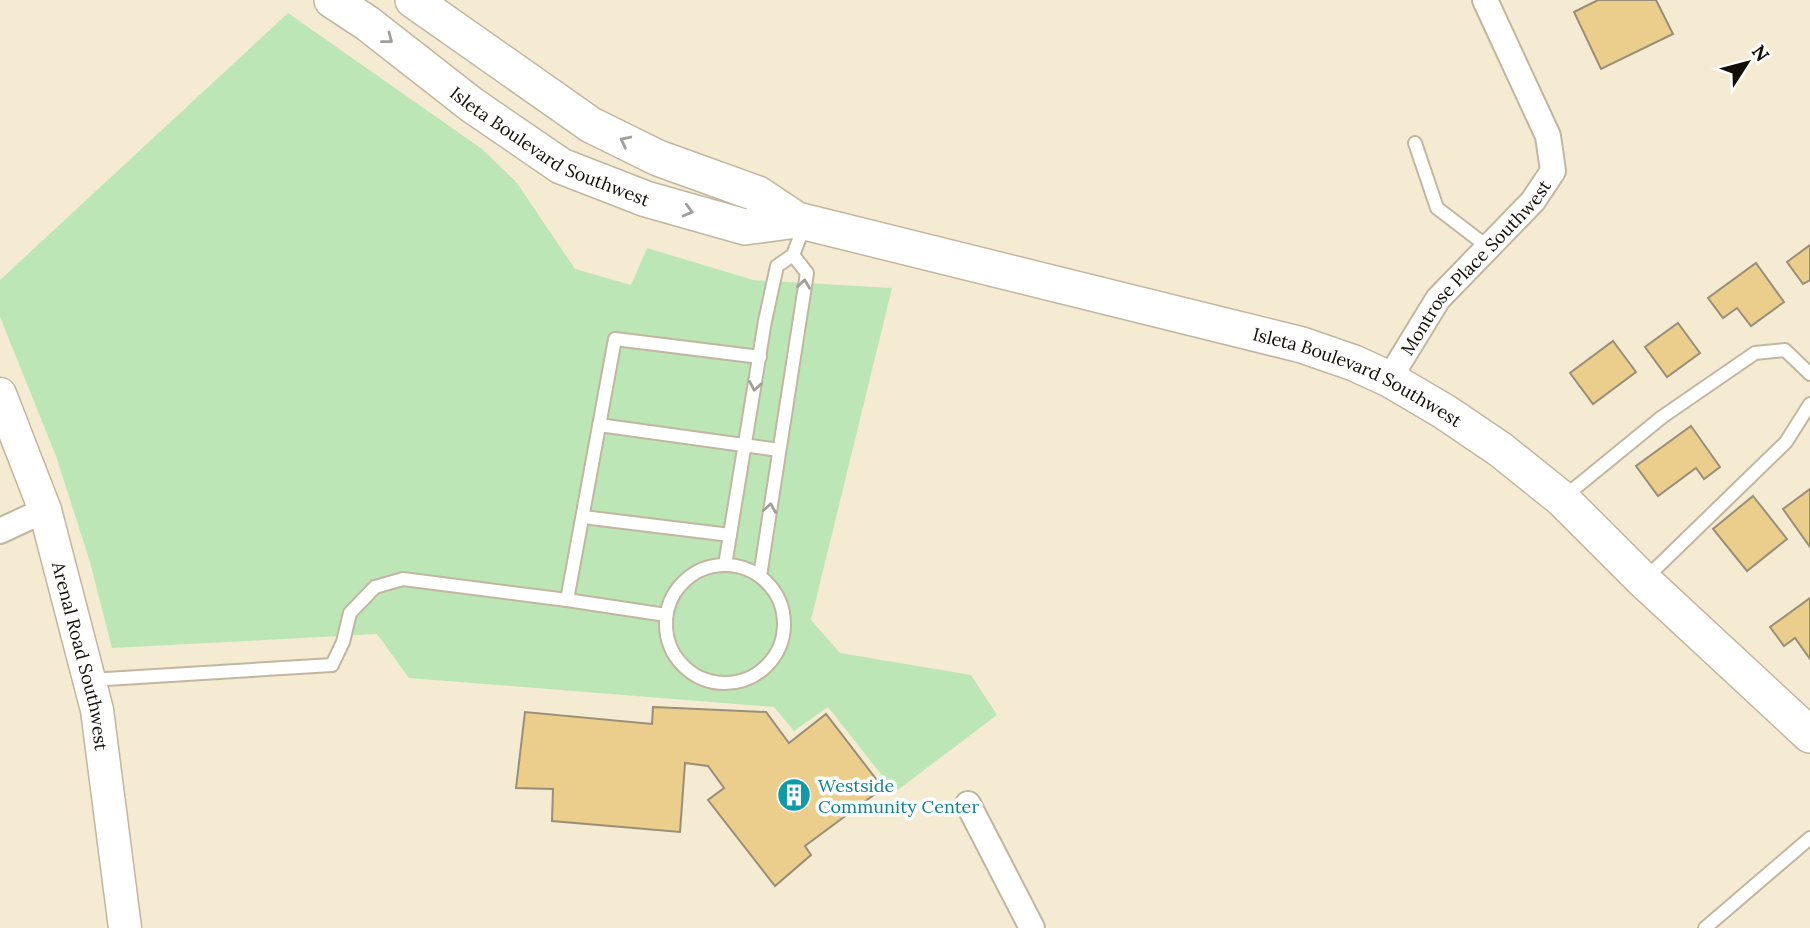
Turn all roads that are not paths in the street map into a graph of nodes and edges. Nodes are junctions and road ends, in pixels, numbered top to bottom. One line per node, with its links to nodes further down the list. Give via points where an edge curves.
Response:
1 (332, 0): 5 (main road, Isleta Boulevard Southwest, one-way to 5, via 561,166 646,199 745,227)
2 (413, 0): 5 (main road, Isleta Boulevard Southwest, one-way to 2, via 758,194 658,158 591,125)
3 (1485, 0): 6 (street, Montrose Place Southwest, via 1548,136 1553,171 1533,201)
4 (1415, 143): 6 (lane, via 1437,208)
5 (801, 221): 7 (lane); 10 (main road, Isleta Boulevard Southwest, via 1302,345)
6 (1488, 247): 10 (street, Montrose Place Southwest, via 1438,299)
7 (793, 255): 8 (lane, via 777,266); 15 (lane, one-way to 7, via 807,273)
8 (760, 357): 13 (lane, via 615,339); 14 (lane, one-way to 14)
9 (1810, 374): 16 (lane, via 1785,350 1755,353 1662,417)
10 (1389, 379): 16 (main road, Isleta Boulevard Southwest, via 1501,450)
11 (0, 394): 17 (street, Arenal Road Southwest)
12 (1810, 404): 23 (lane, via 1786,442)
13 (600, 425): 14 (lane); 18 (lane)
14 (745, 447): 15 (lane); 20 (lane)
15 (779, 450): 22 (lane, one-way to 15)
16 (1562, 499): 23 (main road, Isleta Boulevard Southwest)
17 (45, 510): 19 (street); 26 (street, Arenal Road Southwest)
18 (583, 517): 20 (lane); 24 (lane)
19 (0, 531)
20 (730, 535): 21 (lane)
21 (725, 565): 22 (lane); 25 (lane, via 700,570 684,581 672,596)
22 (760, 576): 25 (lane, via 782,604 782,643 773,660 741,682 721,684 686,668 673,653)
23 (1643, 580): 27 (main road, Isleta Boulevard Southwest)
24 (567, 600): 25 (lane); 26 (lane, via 402,579 375,587 350,613 332,665)
25 (666, 615)
26 (89, 680): 30 (street, Arenal Road Southwest, via 97,710)
27 (1810, 735)
28 (968, 804): 31 (street)
29 (1810, 838): 32 (lane)
30 (125, 928)
31 (1032, 928)
32 (1705, 928)

